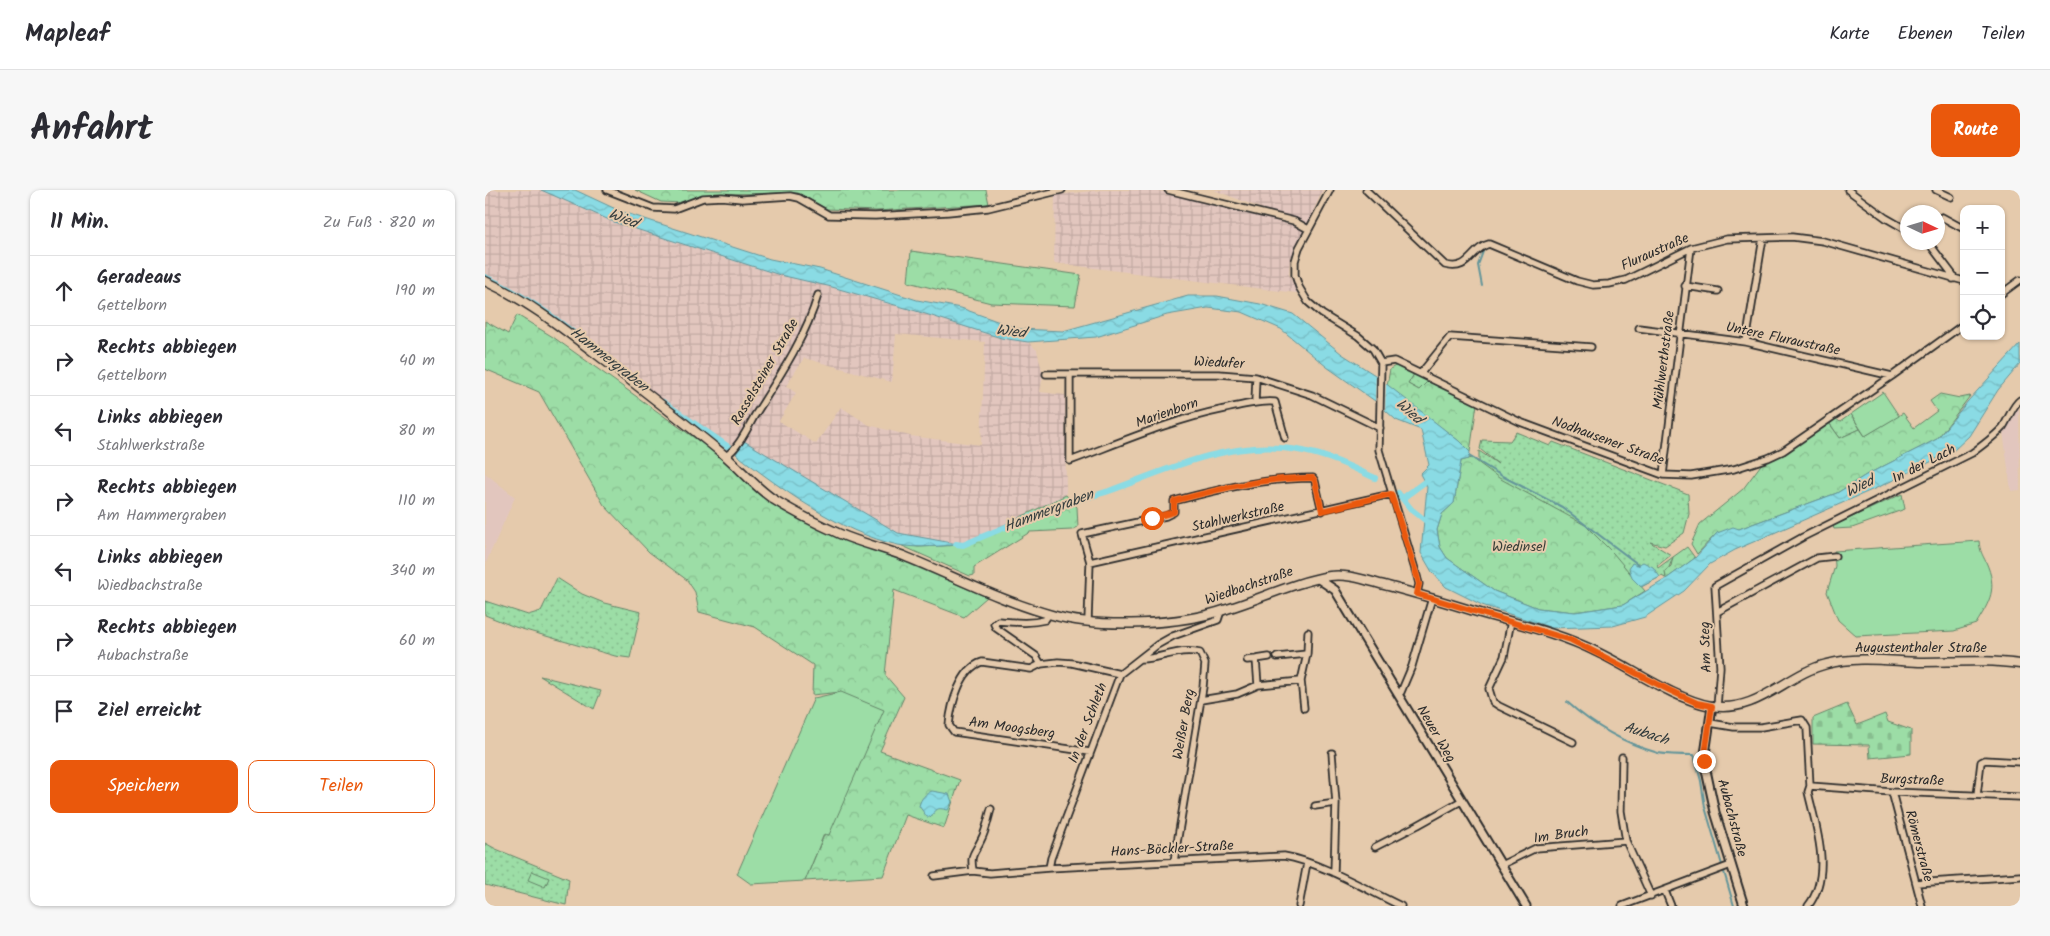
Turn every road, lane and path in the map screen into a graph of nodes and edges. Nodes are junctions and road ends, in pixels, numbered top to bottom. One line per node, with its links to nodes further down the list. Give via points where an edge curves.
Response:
1 (607, 190): 2 (street, via 653,208 674,209 703,198 790,196 829,215 875,216 988,208)
2 (1062, 190)
3 (1167, 190): 12 (street, via 1295,221)
4 (1329, 190): 12 (street)
5 (1366, 190): 14 (street, Fluraustraße, via 1445,265 1454,268 1489,244 1577,281 1609,284 1626,280)
6 (1851, 190): 10 (street)
7 (1936, 190): 8 (street)
8 (1951, 197)
9 (1945, 219): 11 (street)
10 (1900, 226)
11 (1960, 227)
12 (1308, 229): 29 (street, via 1295,261 1295,275 1302,293 1322,314 1373,349)
13 (1763, 238): 14 (street, Fluraustraße, via 1727,238); 16 (street, Fluraustraße, via 1792,237 1823,242); 27 (street)
14 (1691, 248): 20 (street, Mühlwerthstraße)
15 (1935, 250): 16 (street)
16 (1953, 279): 17 (street, Fluraustraße)
17 (1960, 280)
18 (2020, 280): 21 (street)
19 (485, 281): 39 (main road, Wiedbachstraße, via 543,314)
20 (1685, 286): 22 (street); 26 (street, Mühlwerthstraße)
21 (2005, 290)
22 (1718, 291)
23 (818, 295): 39 (street, Rasselsteiner Straße, via 798,344 743,436)
24 (1960, 327): 33 (street, Nodhausener Straße)
25 (1639, 328): 26 (street, Untere Fluraustraße)
26 (1680, 334): 27 (street, Untere Fluraustraße); 40 (street, Mühlwerthstraße)
27 (1746, 342): 33 (street, Untere Fluraustraße)
28 (1591, 347): 30 (street, via 1450,337)
29 (1381, 363): 30 (street, Nodhausener Straße, via 1394,361); 37 (street)
30 (1421, 373): 40 (street, Nodhausener Straße, via 1520,422)
31 (1046, 374): 32 (street, Wiedufer)
32 (1070, 374): 34 (street, Wiedufer); 36 (street, Marienborn, via 1070,462 1166,424)
33 (1892, 376): 40 (street, Nodhausener Straße, via 1769,458 1734,469 1691,476)
34 (1257, 377): 36 (street); 37 (street, Wiedufer, via 1312,396)
35 (2020, 400): 46 (street, In der Lach, via 2015,403 2003,426 1972,453 1796,541)
36 (1255, 402): 38 (street, Marienborn, via 1275,402)
37 (1379, 428): 41 (street, via 1379,450)
38 (1285, 438)
39 (726, 456): 51 (main road, Wiedbachstraße, via 771,497 839,534)
40 (1663, 475)
41 (1391, 494): 42 (street, Stahlwerkstraße); 47 (street, via 1417,576)
42 (1322, 511): 44 (street, Stahlwerkstraße); 44 (street, via 1313,478 1285,478 1231,486 1174,501 1174,512 1165,516 1082,534)
43 (1835, 556): 50 (street, via 1817,558)
44 (1090, 562): 52 (street)
45 (1320, 580): 47 (main road, Wiedbachstraße, via 1328,576 1350,578); 49 (main road, Wiedbachstraße, via 1303,580); 66 (street, Neuer Weg, via 1335,590)
46 (1715, 586): 50 (street, Am Steg)
47 (1417, 594): 48 (main road, Wiedbachstraße)
48 (1432, 598): 53 (main road, Wiedbachstraße); 66 (street, via 1411,666)
49 (1221, 612): 52 (main road, Wiedbachstraße, via 1146,623); 58 (street, In der Schleth, via 1218,620 1173,636)
50 (1717, 612): 68 (street, Am Steg, via 1720,667)
51 (1049, 614): 52 (main road, Wiedbachstraße); 61 (street, via 1045,620 1037,622 998,621 994,624 995,628 1036,656)
52 (1088, 621)
53 (1511, 621): 68 (main road, Wiedbachstraße, via 1571,640 1697,703); 71 (street, via 1504,657 1489,689 1493,702)
54 (1308, 632): 55 (street)
55 (1307, 654): 57 (street); 64 (street)
56 (1269, 657): 60 (street)
57 (1277, 658)
58 (1139, 659): 63 (street, In der Schleth); 67 (street, Weißer Berg, via 1172,653 1200,653 1205,664)
59 (1247, 660): 60 (street)
60 (1256, 660): 65 (street)
61 (1041, 664): 63 (street, Am Moogsberg, via 1072,663); 72 (street, Am Moogsberg, via 1031,669 982,662 975,665 958,688 951,706 951,729)
62 (2020, 664): 68 (main road, Augustenthaler Straße, via 1995,660 1917,662 1878,658 1825,664 1750,702 1739,706)
63 (1120, 674): 72 (street, In der Schleth)
64 (1301, 681): 65 (street); 69 (street)
65 (1258, 684): 67 (street, via 1237,694)
66 (1398, 694): 80 (street, Neuer Weg)
67 (1201, 700): 86 (street, Weißer Berg)
68 (1715, 706): 70 (street, Aubachstraße)
69 (1304, 708)
70 (1710, 723): 76 (street, via 1761,727 1797,720 1805,722); 89 (street, Aubachstraße, via 1704,761)
71 (1573, 742)
72 (1090, 752): 90 (street, In der Schleth)
73 (1331, 753): 81 (street)
74 (1622, 757): 84 (street, via 1621,811)
75 (2020, 762): 78 (street, via 1981,762)
76 (1809, 789): 77 (street, Burgstraße); 104 (street, via 1821,863 1813,899)
77 (1892, 792): 78 (street, Burgstraße); 95 (street, Römerstraße)
78 (1977, 795): 79 (street, Burgstraße)
79 (2020, 797)
80 (1461, 800): 85 (street); 88 (street, Neuer Weg)
81 (1336, 803): 82 (street); 92 (street)
82 (1315, 806)
83 (991, 808): 91 (street, via 981,841 971,860)
84 (1626, 840): 88 (street, Im Bruch, via 1536,848); 97 (street)
85 (1375, 847)
86 (1174, 860): 87 (street, Hans-Böckler-Straße, via 1284,856); 90 (street, Hans-Böckler-Straße)
87 (1307, 863): 92 (street, Hans-Böckler-Straße); 98 (street)
88 (1501, 865): 100 (street, Neuer Weg)
89 (1729, 866): 96 (street); 103 (street, Aubachstraße)
90 (1049, 868): 91 (street, Hans-Böckler-Straße, via 990,873)
91 (973, 871): 93 (street, Hans-Böckler-Straße)
92 (1333, 874): 99 (street, Hans-Böckler-Straße)
93 (934, 876)
94 (2020, 876): 95 (street)
95 (1916, 883): 105 (street, Römerstraße)
96 (1665, 891): 97 (street); 102 (street)
97 (1651, 896): 101 (street)
98 (1299, 906)
99 (1401, 906)
100 (1526, 906)
101 (1623, 906)
102 (1671, 906)
103 (1744, 906)
104 (1808, 906)
105 (1922, 906)

